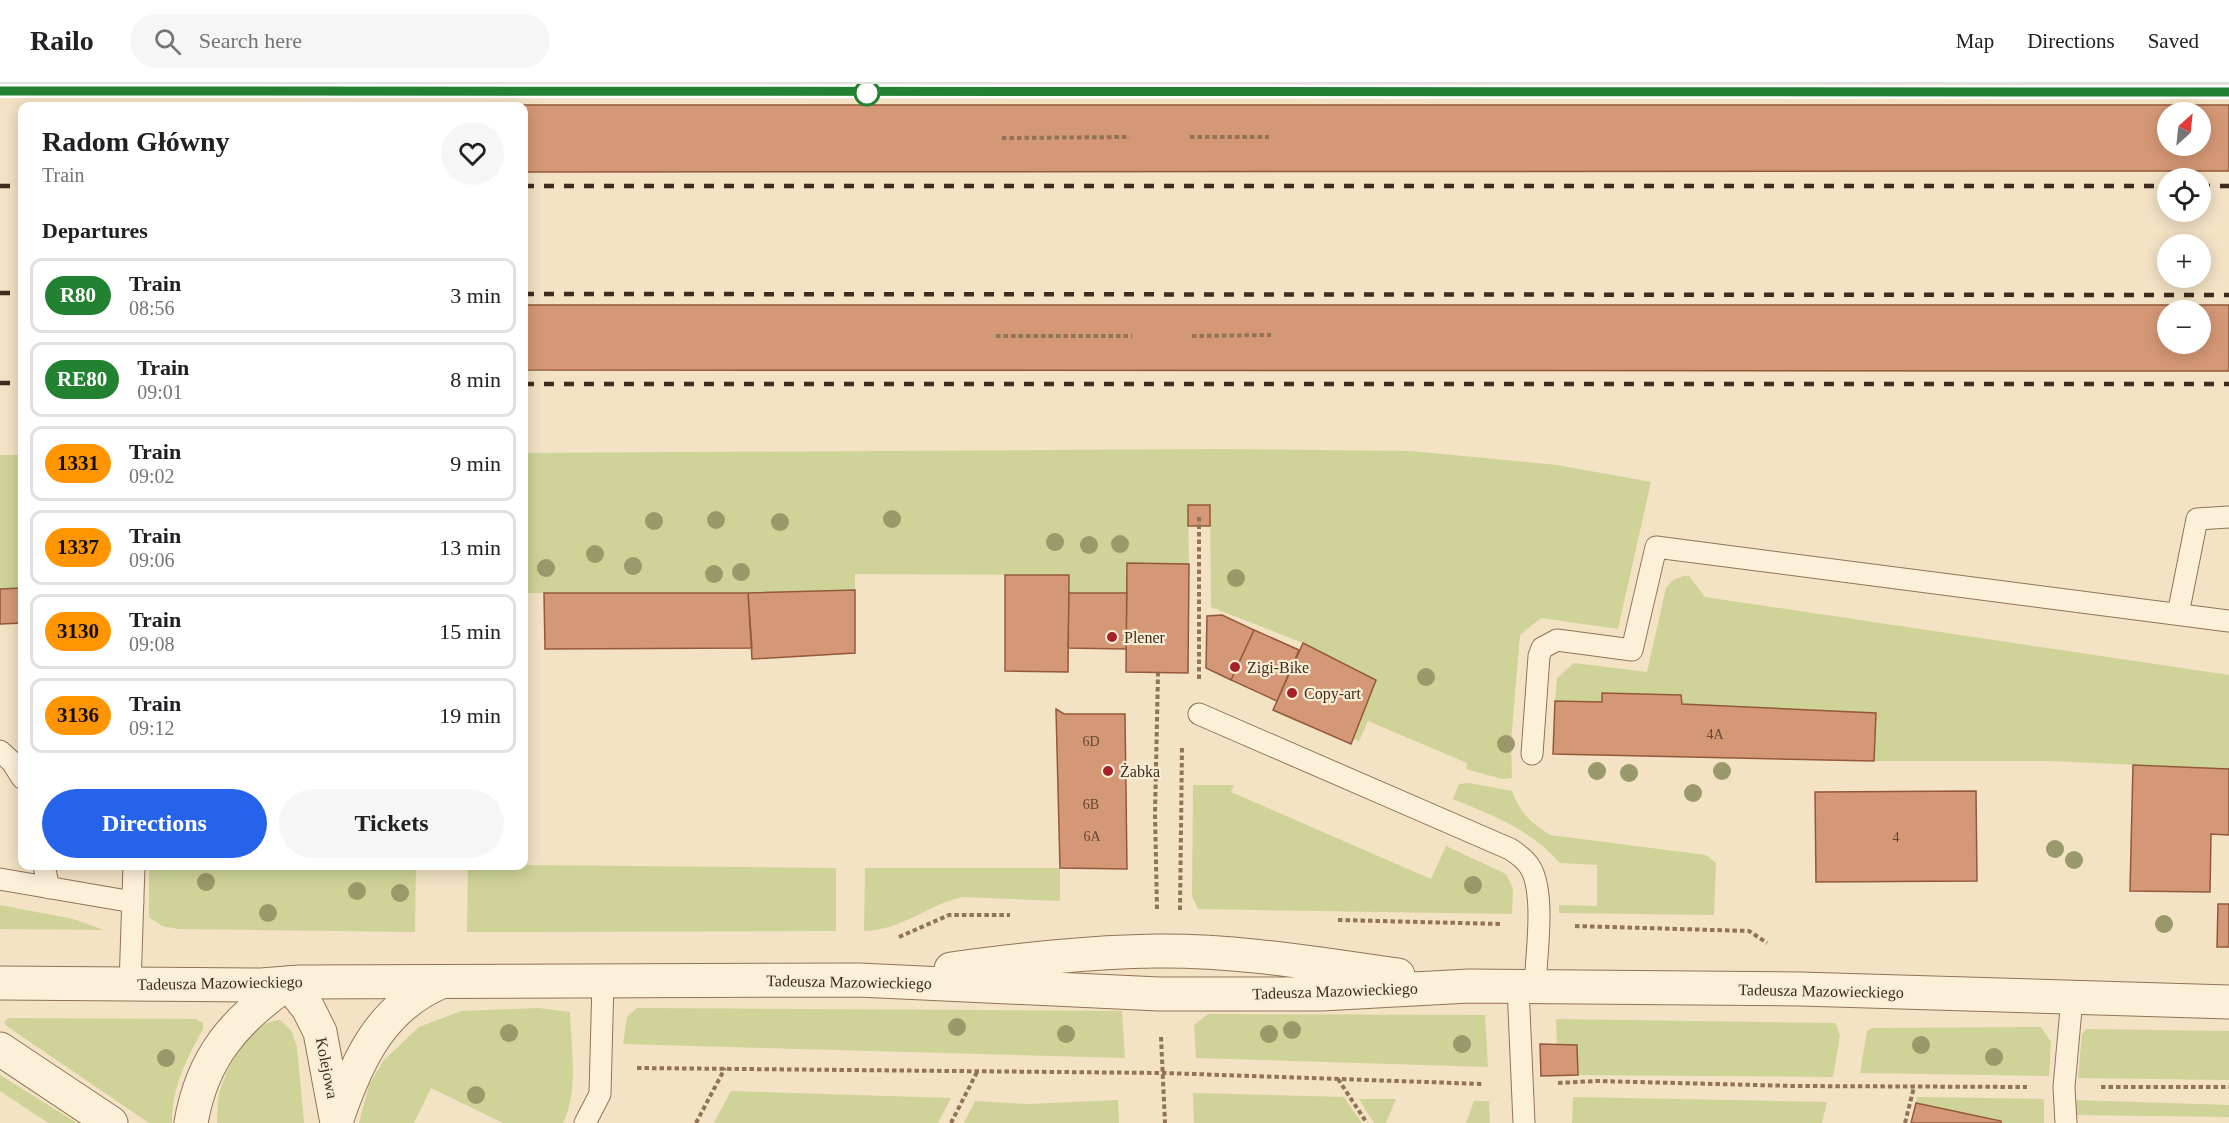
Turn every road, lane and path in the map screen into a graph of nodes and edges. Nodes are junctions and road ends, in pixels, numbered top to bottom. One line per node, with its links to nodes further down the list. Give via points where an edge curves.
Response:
1 (1131, 137): 4 (path)
2 (1190, 137): 3 (path)
3 (1269, 137)
4 (1002, 138)
5 (1271, 335): 8 (path)
6 (996, 336): 7 (path)
7 (1132, 336)
8 (1191, 336)
9 (1199, 515): 15 (path)
10 (2229, 516): 11 (lane, via 2197,519)
11 (2178, 614): 12 (lane); 17 (lane, via 1656,547 1632,650 1557,640 1542,648)
12 (2229, 621)
13 (1158, 673): 14 (path)
14 (1157, 714): 15 (path); 24 (path)
15 (1199, 714): 29 (lane, via 1522,856 1536,882)
16 (0, 752): 18 (lane)
17 (1532, 754)
18 (18, 773)
19 (1181, 775): 25 (path)
20 (45, 870): 23 (lane)
21 (134, 870): 26 (lane)
22 (0, 879): 23 (lane)
23 (49, 888): 26 (lane)
24 (1156, 894)
25 (1180, 900)
26 (133, 902): 37 (lane)
27 (1019, 915): 31 (path, via 949,915)
28 (1335, 920): 29 (path)
29 (1537, 925): 30 (path); 39 (lane)
30 (1749, 931)
31 (896, 938)
32 (860, 980): 33 (street, Tadeusza Mazowieckiego); 38 (street, Tadeusza Mazowieckiego, via 1159,994 1321,994); 38 (street, via 1045,957 1158,951 1317,964)
33 (603, 981): 34 (street, Tadeusza Mazowieckiego); 44 (lane)
34 (441, 982): 36 (street, Tadeusza Mazowieckiego); 53 (street, Tadeusza Mazowieckiego, via 419,991 382,1026 353,1072)
35 (0, 983): 37 (street, Tadeusza Mazowieckiego)
36 (288, 983): 37 (street, Tadeusza Mazowieckiego); 53 (street, Kolejowa, via 308,1008 320,1032); 55 (street, via 251,1011 220,1045 203,1076)
37 (130, 985)
38 (1469, 986): 39 (street, Tadeusza Mazowieckiego)
39 (1527, 987): 40 (street, Tadeusza Mazowieckiego, via 1801,989); 49 (lane)
40 (2072, 998): 41 (street, Tadeusza Mazowieckiego); 51 (lane)
41 (2229, 1002)
42 (1161, 1033): 47 (path)
43 (0, 1049): 54 (street)
44 (600, 1068): 45 (path); 56 (lane, via 600,1094)
45 (725, 1068): 46 (path); 57 (path)
46 (977, 1072): 47 (path); 58 (path)
47 (1164, 1073): 48 (path); 59 (path)
48 (1337, 1079): 49 (path); 60 (path)
49 (1523, 1084): 50 (path, via 1597,1081); 61 (lane)
50 (1914, 1087): 51 (path); 62 (path)
51 (2064, 1087): 52 (path); 63 (lane)
52 (2229, 1087)
53 (337, 1122)
54 (111, 1123)
55 (191, 1123)
56 (585, 1123)
57 (696, 1123)
58 (951, 1123)
59 (1165, 1123)
60 (1367, 1123)
61 (1524, 1123)
62 (1905, 1123)
63 (2066, 1123)

